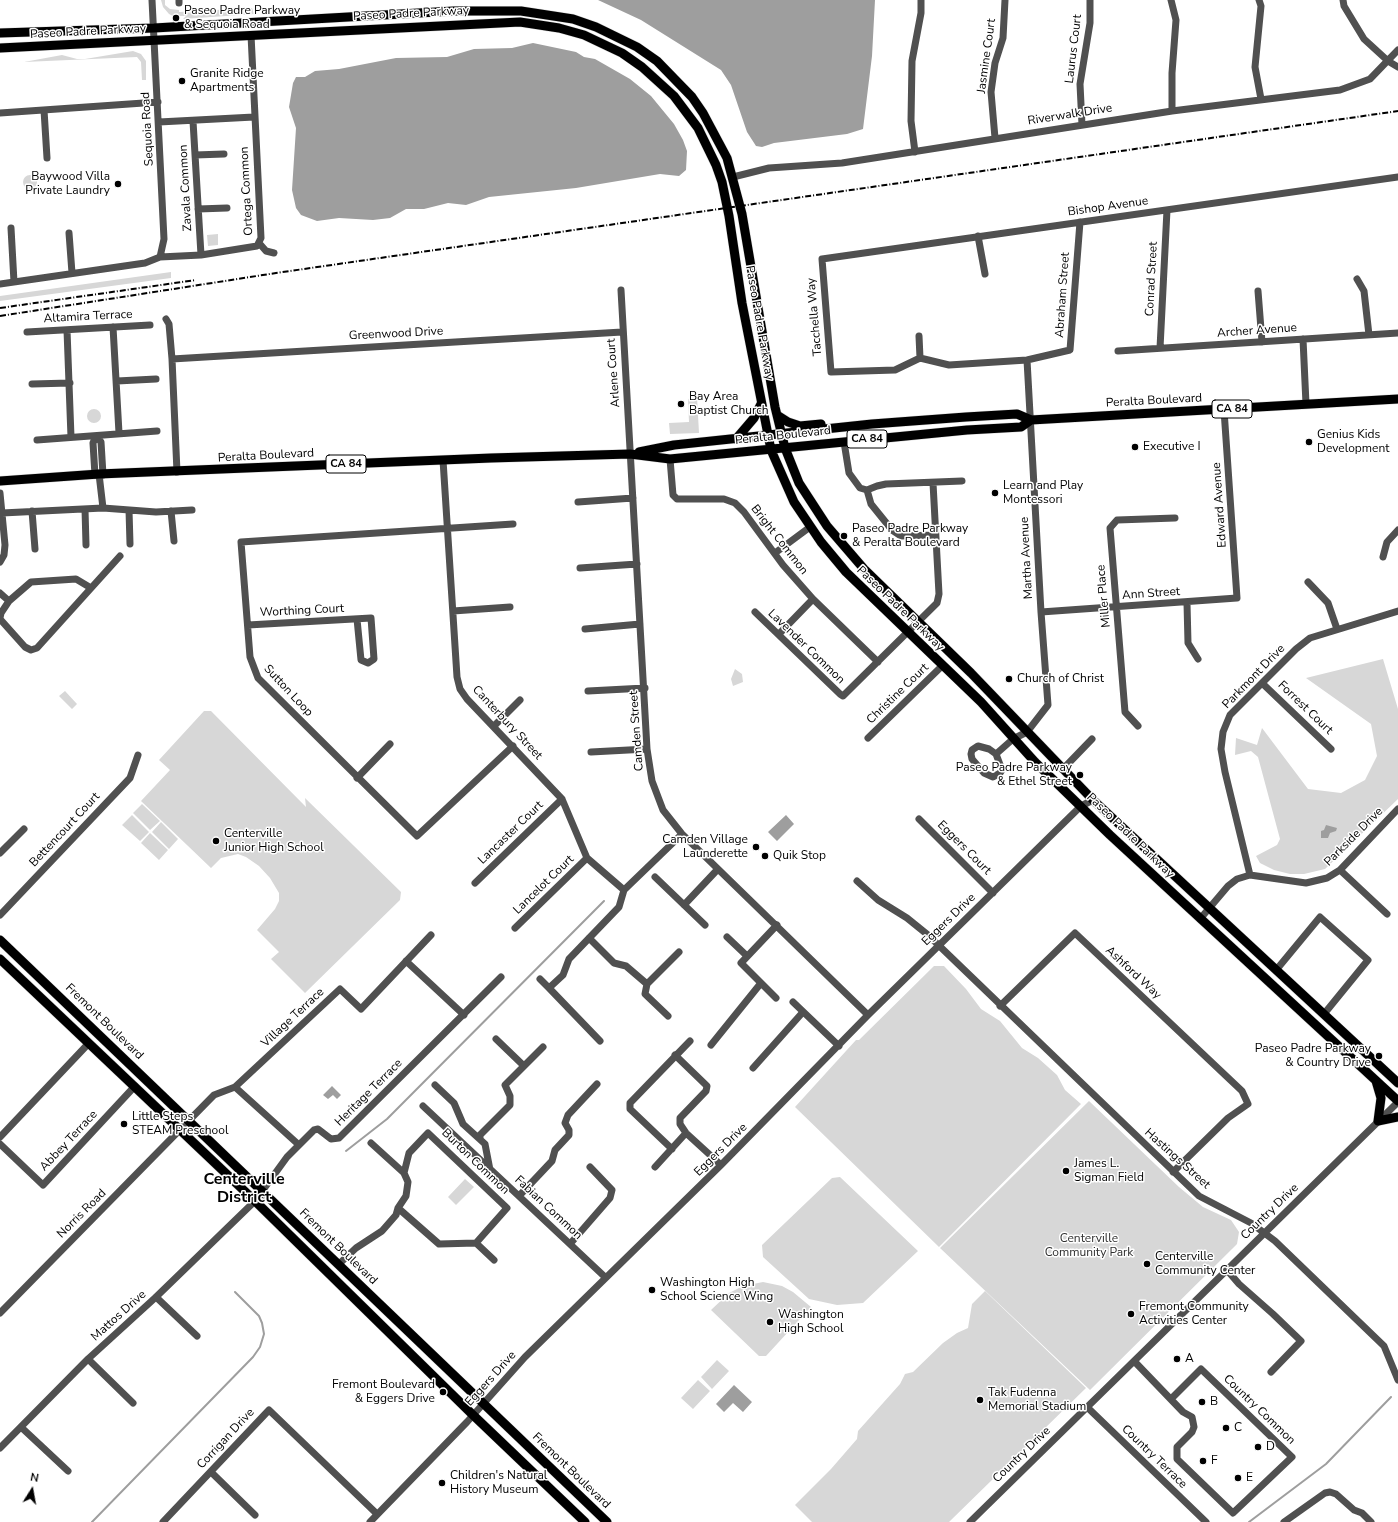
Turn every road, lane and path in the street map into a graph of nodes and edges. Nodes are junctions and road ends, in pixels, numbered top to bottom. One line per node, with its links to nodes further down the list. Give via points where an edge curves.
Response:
1 (152, 0): 8 (street, Sequoia Road)
2 (921, 0): 26 (street, via 922,13 912,61 911,121)
3 (1005, 0): 25 (street, Jasmine Court, via 1003,38 995,63 991,92)
4 (1090, 0): 24 (street, Laurus Court, via 1090,23 1080,84)
5 (1170, 0): 19 (street, via 1176,20)
6 (1259, 0): 16 (street, via 1261,6 1255,68)
7 (1343, 0): 14 (street, via 1364,39)
8 (154, 28): 9 (main road, Paseo Padre Parkway); 11 (street, Sequoia Road); 30 (main road, Paseo Padre Parkway, via 454,11 521,11 573,19 637,46 675,78 703,113 727,158)
9 (0, 33)
10 (251, 35): 11 (main road, Paseo Padre Parkway); 21 (street, Ortega Common); 72 (main road, Paseo Padre Parkway, via 520,22 584,35 642,67 674,96 698,128 722,182)
11 (154, 41): 12 (main road, Paseo Padre Parkway); 17 (street, Sequoia Road)
12 (0, 48)
13 (1398, 50): 14 (street, Riverwalk Drive)
14 (1388, 61): 15 (street); 16 (street, Riverwalk Drive, via 1370,79 1340,90)
15 (1398, 66)
16 (1260, 99): 19 (street, Riverwalk Drive)
17 (158, 102): 18 (street); 23 (street, Sequoia Road)
18 (44, 110): 20 (street); 29 (street)
19 (1172, 111): 24 (street, Riverwalk Drive)
20 (0, 113)
21 (254, 117): 22 (street); 39 (street, Ortega Common, via 261,238)
22 (193, 121): 23 (street); 28 (street, Zavala Common)
23 (159, 122): 42 (street, Sequoia Road, via 164,239)
24 (1082, 125): 25 (street, Riverwalk Drive)
25 (995, 138): 26 (street, Riverwalk Drive)
26 (915, 152): 30 (street, Riverwalk Drive, via 842,163 769,168)
27 (224, 154): 28 (street)
28 (195, 155): 33 (street, Zavala Common)
29 (47, 158)
30 (733, 177): 75 (main road, Paseo Padre Parkway, via 742,214)
31 (1398, 177): 34 (street, Bishop Avenue)
32 (227, 208): 33 (street)
33 (198, 209): 41 (street, Zavala Common)
34 (1167, 210): 35 (street, Bishop Avenue); 62 (street, Conrad Street)
35 (1080, 222): 38 (street, Bishop Avenue); 66 (street, Abraham Street, via 1070,350)
36 (11, 228): 47 (street)
37 (69, 234): 44 (street)
38 (978, 236): 43 (street, Bishop Avenue); 45 (street)
39 (259, 243): 40 (street, via 266,251); 41 (street, Ortega Common, via 254,247)
40 (274, 253)
41 (201, 255): 42 (street, Ortega Common)
42 (160, 257): 44 (street, Ortega Common, via 145,263)
43 (822, 259): 64 (street, Tacchella Way, via 831,372 895,370)
44 (72, 273): 47 (street, Ortega Common)
45 (985, 274)
46 (1357, 279): 58 (street, via 1364,292)
47 (14, 282): 48 (street, Ortega Common)
48 (0, 284)
49 (621, 290): 56 (street, Arlene Court)
50 (1258, 291): 61 (street)
51 (166, 319): 65 (street, via 169,324)
52 (150, 325): 53 (street, Altamira Terrace)
53 (113, 327): 54 (street, Altamira Terrace); 68 (street)
54 (67, 330): 55 (street, Altamira Terrace); 69 (street)
55 (27, 332)
56 (622, 332): 65 (street, Greenwood Drive); 89 (street, Arlene Court)
57 (1398, 333): 58 (street, Archer Avenue)
58 (1369, 335): 60 (street, Archer Avenue)
59 (919, 336): 64 (street)
60 (1303, 339): 61 (street, Archer Avenue); 73 (street)
61 (1262, 342): 62 (street, Archer Avenue)
62 (1160, 348): 63 (street, Archer Avenue)
63 (1118, 351)
64 (920, 358): 66 (street, via 950,365)
65 (172, 359): 92 (street)
66 (1027, 360): 76 (street, Martha Avenue)
67 (156, 379): 68 (street)
68 (117, 381): 79 (street)
69 (70, 383): 70 (street); 83 (street)
70 (32, 384)
71 (1398, 399): 73 (main road, Peralta Boulevard / CA 84)
72 (761, 404): 82 (main road, Paseo Padre Parkway); 84 (main road, via 754,418)
73 (1306, 404): 74 (main road, Peralta Boulevard / CA 84)
74 (1224, 410): 76 (main road, Peralta Boulevard / CA 84); 127 (street, Edward Avenue)
75 (777, 415): 77 (main road, via 800,426 837,422); 80 (main road, Paseo Padre Parkway)
76 (1032, 420): 77 (main road, Peralta Boulevard / CA 84, via 1017,414); 86 (main road, Peralta Boulevard / CA 84, via 1021,427 961,430); 136 (street, Martha Avenue)
77 (848, 427): 80 (main road, Peralta Boulevard / CA 84)
78 (157, 431): 79 (street)
79 (119, 433): 81 (street)
80 (781, 435): 82 (main road, Peralta Boulevard / CA 84); 87 (main road, Paseo Padre Parkway)
81 (96, 436): 83 (street); 93 (street, via 93,443)
82 (767, 436): 84 (main road, Peralta Boulevard / CA 84); 88 (main road, Paseo Padre Parkway)
83 (71, 437): 85 (street)
84 (736, 439): 89 (main road, Peralta Boulevard / CA 84, via 674,445)
85 (37, 440)
86 (844, 442): 87 (main road, Peralta Boulevard / CA 84); 97 (street, via 849,473 860,488)
87 (785, 448): 88 (main road, Peralta Boulevard / CA 84); 139 (main road, Paseo Padre Parkway, via 800,483 838,540)
88 (771, 450): 90 (main road, Peralta Boulevard / CA 84); 110 (main road, Paseo Padre Parkway, via 787,488)
89 (630, 454): 90 (main road, Peralta Boulevard / CA 84); 91 (main road, Peralta Boulevard / CA 84); 99 (street, Camden Street)
90 (670, 459): 118 (street, Bright Common, via 672,492 677,499 724,499 735,503)
91 (443, 460): 92 (main road, Peralta Boulevard / CA 84); 111 (street, Canterbury Street)
92 (177, 472): 93 (main road, Peralta Boulevard / CA 84)
93 (99, 474): 94 (main road, Peralta Boulevard / CA 84); 101 (street)
94 (0, 481)
95 (962, 481): 96 (street)
96 (932, 483): 97 (street, via 886,484); 113 (street)
97 (867, 490): 113 (street, via 871,504 892,530 901,536)
98 (0, 492): 107 (street)
99 (633, 498): 100 (street); 122 (street, Camden Street)
100 (578, 502)
101 (103, 508): 102 (street); 103 (street)
102 (85, 509): 105 (street); 116 (street)
103 (129, 510): 106 (street); 115 (street)
104 (192, 510): 106 (street)
105 (32, 511): 107 (street); 117 (street)
106 (172, 511): 114 (street)
107 (2, 513): 121 (street, via 5,545)
108 (1175, 518): 132 (street, Miller Place, via 1117,520 1110,528)
109 (514, 524): 111 (street)
110 (810, 527): 118 (street); 144 (main road, Paseo Padre Parkway, via 846,572)
111 (448, 529): 133 (street, Canterbury Street); 141 (street, Sutton Loop, via 241,542)
112 (1398, 530): 120 (street, via 1387,542)
113 (935, 536): 139 (street, via 938,598 937,603)
114 (174, 541)
115 (130, 544)
116 (86, 545)
117 (35, 548)
118 (775, 554): 128 (street, Bright Common)
119 (120, 556): 125 (street)
120 (1383, 557)
121 (0, 562)
122 (637, 564): 123 (street); 140 (street, Camden Street)
123 (580, 568)
124 (1308, 582): 143 (street, via 1328,603)
125 (91, 588): 129 (street, via 76,579 32,582); 137 (street, via 37,648 31,650)
126 (0, 592): 129 (street)
127 (1238, 598): 130 (street, Ann Street)
128 (813, 599): 145 (street); 147 (street, Bright Common)
129 (9, 601): 137 (street)
130 (1187, 603): 132 (street, Ann Street); 146 (street, via 1188,643)
131 (510, 607): 133 (street)
132 (1116, 608): 136 (street, Ann Street); 154 (street, Miller Place, via 1125,712)
133 (453, 611): 153 (street, Canterbury Street, via 460,689 466,699)
134 (1398, 611): 143 (street, Parkmont Drive)
135 (755, 612): 145 (street, Lavender Common)
136 (1041, 612): 155 (street, Martha Avenue, via 1048,705)
137 (0, 618)
138 (357, 619): 138 (street, Worthing Court, via 361,660 368,663 374,659 371,618); 141 (street, Worthing Court)
139 (919, 622): 144 (street); 155 (main road, Paseo Padre Parkway)
140 (640, 624): 142 (street); 150 (street, Camden Street)
141 (248, 625): 167 (street, Sutton Loop, via 250,657 258,678)
142 (585, 629)
143 (1337, 629): 149 (street, Parkmont Drive, via 1310,638)
144 (908, 632): 147 (street); 148 (main road, Paseo Padre Parkway)
145 (779, 634): 147 (street, Lavender Common, via 843,696)
146 (1198, 659)
147 (878, 662)
148 (942, 666): 156 (street, Christine Court); 157 (main road, Paseo Padre Parkway, via 981,702)
149 (1263, 684): 162 (street, Forrest Court); 179 (street, Parkmont Drive, via 1230,715 1223,732 1225,772)
150 (645, 688): 151 (street); 161 (street, Camden Street)
151 (588, 691)
152 (520, 700): 153 (street)
153 (494, 726): 160 (street, Canterbury Street)
154 (1138, 726)
155 (1027, 732): 157 (street, Martha Avenue); 166 (main road, Paseo Padre Parkway)
156 (868, 738)
157 (1013, 739): 164 (street, Martha Avenue); 170 (main road, Paseo Padre Parkway)
158 (1092, 740): 166 (street)
159 (390, 744): 167 (street)
160 (513, 746): 167 (street, Sutton Loop, via 417,836); 168 (street, Canterbury Street)
161 (647, 748): 163 (street); 174 (street, Camden Street, via 652,781 663,810)
162 (1331, 749)
163 (591, 752)
164 (996, 754): 164 (street, via 1002,770 993,777 984,773 971,754 978,746)
165 (138, 755): 188 (street, Bettencourt Court, via 130,778)
166 (1063, 769): 169 (main road, Paseo Padre Parkway)
167 (357, 778)
168 (562, 799): 176 (street, Canterbury Street); 182 (street, Lancaster Court)
169 (1093, 800): 170 (street, Eggers Drive); 186 (main road, Paseo Padre Parkway)
170 (1081, 806): 184 (street, Eggers Drive); 189 (main road, Paseo Padre Parkway)
171 (1398, 809): 178 (street, Parkside Drive)
172 (919, 819): 184 (street, Eggers Court)
173 (24, 829): 175 (street)
174 (682, 834): 177 (street, Camden Street); 183 (street)
175 (0, 853)
176 (587, 858): 183 (street, Canterbury Street); 192 (street, Lancelot Court)
177 (718, 869): 185 (street); 191 (street, Camden Street)
178 (1340, 870): 179 (street, Parkside Drive, via 1327,878 1306,883); 187 (street)
179 (1250, 875): 186 (street, via 1237,879)
180 (655, 877): 185 (street)
181 (857, 881): 197 (street, Hastings Street, via 878,900 907,918)
182 (475, 883)
183 (624, 890): 195 (street, via 619,907)
184 (993, 893): 197 (street, Eggers Drive)
185 (684, 905): 190 (street)
186 (1210, 907): 189 (street); 202 (main road, Paseo Padre Parkway)
187 (1387, 914)
188 (0, 915)
189 (1200, 919): 228 (main road, Paseo Padre Parkway)
190 (705, 925)
191 (777, 925): 199 (street); 214 (street, Camden Street)
192 (515, 928)
193 (431, 935): 201 (street, Village Terrace)
194 (727, 937): 199 (street)
195 (589, 938): 206 (street, via 614,963 626,966); 207 (street, via 568,959 563,974)
196 (0, 940): 237 (main road, Fremont Boulevard)
197 (939, 947): 210 (street, Hastings Street); 214 (street, Eggers Drive)
198 (679, 952): 206 (street)
199 (747, 956): 205 (street, via 741,963)
200 (0, 959): 219 (main road, Fremont Boulevard)
201 (406, 961): 212 (street); 233 (street, Village Terrace, via 361,1009 340,989)
202 (1277, 970): 213 (main road, Paseo Padre Parkway); 213 (street, via 1320,917 1368,960)
203 (501, 977): 212 (street, Heritage Terrace)
204 (540, 979): 207 (street)
205 (761, 983): 208 (street); 220 (street)
206 (647, 984): 215 (street, via 645,994)
207 (549, 988): 217 (street)
208 (776, 998)
209 (792, 1002): 211 (street)
210 (1000, 1006): 251 (street, Hastings Street); 251 (street, Ashford Way, via 1075,933 1242,1091 1248,1104 1228,1118)
211 (803, 1012): 221 (street); 225 (street)
212 (464, 1014): 245 (street, Heritage Terrace, via 339,1138 331,1139 318,1129)
213 (1324, 1014): 226 (main road, Paseo Padre Parkway)
214 (868, 1015): 221 (street, Eggers Drive)
215 (668, 1016)
216 (496, 1039): 224 (street)
217 (600, 1041)
218 (690, 1041): 223 (street)
219 (89, 1043): 232 (main road, Fremont Boulevard); 241 (street)
220 (711, 1045)
221 (839, 1046): 247 (street, Eggers Drive)
222 (543, 1047): 224 (street)
223 (676, 1055): 240 (street, via 707,1086 706,1091 680,1118 680,1124); 246 (street, via 630,1103 630,1109)
224 (524, 1066): 242 (street, via 505,1084 510,1104 480,1135)
225 (753, 1068)
226 (1384, 1069): 227 (main road); 229 (main road, Paseo Padre Parkway)
227 (1398, 1074)
228 (1375, 1080): 234 (main road, Paseo Padre Parkway); 238 (main road, via 1381,1098)
229 (1398, 1083)
230 (597, 1084): 254 (street, via 568,1115 565,1123 569,1135 555,1150 552,1162)
231 (434, 1085): 242 (street, via 454,1103 464,1124)
232 (135, 1086): 239 (main road, Fremont Boulevard); 244 (street, Abbey Terrace, via 43,1185)
233 (235, 1088): 237 (street, Village Terrace, via 214,1095); 245 (street)
234 (1398, 1102): 238 (street, Country Drive)
235 (423, 1106): 250 (street, Fabian Common)
236 (1398, 1116): 238 (main road)
237 (190, 1120): 239 (street, Village Terrace); 253 (main road, Fremont Boulevard)
238 (1378, 1121): 257 (street, Country Drive)
239 (180, 1130): 255 (main road, Fremont Boulevard); 265 (street, Norris Road)
240 (686, 1133): 246 (street); 247 (street)
241 (0, 1137)
242 (480, 1139): 250 (street, via 486,1144)
243 (371, 1143): 252 (street)
244 (0, 1144)
245 (298, 1145): 253 (street, Heritage Terrace)
246 (672, 1149): 249 (street)
247 (721, 1165): 263 (street, Eggers Drive)
248 (590, 1167): 259 (street, via 612,1190 610,1198)
249 (655, 1167)
250 (490, 1170): 254 (street, Fabian Common)
251 (1173, 1172): 257 (street, Hastings Street, via 1200,1196 1251,1223)
252 (404, 1173): 256 (street, Burton Common, via 408,1182 406,1196); 258 (street, Burton Common, via 408,1153 428,1132 507,1208)
253 (261, 1190): 255 (street, Heritage Terrace); 261 (main road, Fremont Boulevard)
254 (518, 1196): 259 (street, Fabian Common)
255 (255, 1201): 264 (street, Mattos Drive); 275 (main road, Fremont Boulevard)
256 (398, 1208): 258 (street, via 439,1244); 261 (street, Burton Common, via 396,1215 382,1231 356,1248)
257 (1264, 1233): 262 (street, Country Drive); 270 (street, Hastings Street, via 1384,1346)
258 (476, 1243): 260 (street)
259 (570, 1244): 263 (street, Fabian Common)
260 (494, 1260)
261 (339, 1264): 273 (main road, Fremont Boulevard)
262 (1227, 1270): 268 (street, Country Drive); 269 (street, via 1301,1341)
263 (606, 1277): 273 (street, Eggers Drive, via 525,1357)
264 (156, 1297): 266 (street); 267 (street, Mattos Drive)
265 (0, 1313)
266 (197, 1336)
267 (88, 1359): 272 (street); 276 (street, Mattos Drive)
268 (1134, 1361): 271 (street, Country Terrace); 274 (street, Country Drive)
269 (1271, 1372)
270 (1398, 1380)
271 (1171, 1399): 280 (street, Country Terrace, via 1183,1412 1192,1417 1194,1427 1176,1447 1177,1459); 280 (street, Country Common, via 1201,1369 1292,1457)
272 (133, 1403)
273 (483, 1403): 275 (street, Eggers Drive); 286 (main road, Fremont Boulevard)
274 (1087, 1407): 287 (street, Country Drive); 288 (street, Country Terrace)
275 (473, 1415): 281 (street, Eggers Drive); 285 (main road, Fremont Boulevard)
276 (22, 1428): 277 (street, Mattos Drive); 278 (street)
277 (0, 1448)
278 (68, 1471)
279 (210, 1472): 281 (street, Corrigan Drive, via 268,1410); 282 (street); 283 (street, Corrigan Drive)
280 (1233, 1513)
281 (377, 1514): 284 (street, Eggers Drive)
282 (255, 1515)
283 (163, 1522)
284 (370, 1522)
285 (585, 1522)
286 (607, 1522)
287 (970, 1522)
288 (1206, 1522)
289 (1284, 1522): 290 (street, via 1325,1492 1336,1494)
290 (1371, 1522)

